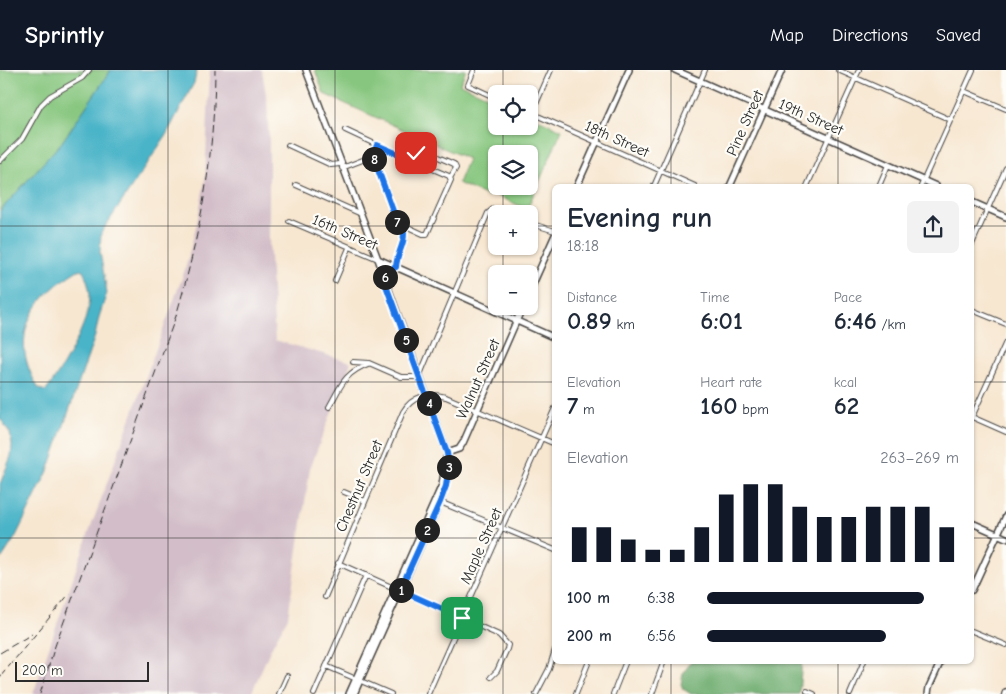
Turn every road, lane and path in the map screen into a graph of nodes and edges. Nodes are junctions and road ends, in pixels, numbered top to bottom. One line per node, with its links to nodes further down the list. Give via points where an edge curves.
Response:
1 (89, 70): 27 (street, via 42,104 22,139)
2 (306, 70): 30 (main road)
3 (474, 70): 15 (street, via 468,85)
4 (551, 70): 16 (street)
5 (628, 70): 23 (main road)
6 (675, 70): 13 (main road, 19th Street)
7 (705, 70): 13 (street)
8 (782, 70): 18 (main road, Pine Street)
9 (838, 70): 12 (street)
10 (859, 70): 12 (street)
11 (973, 70): 14 (street)
12 (855, 78): 20 (street); 22 (street)
13 (700, 81): 18 (main road, 19th Street); 32 (street)
14 (964, 91): 17 (street); 20 (street)
15 (488, 94)
16 (538, 97)
17 (1006, 109)
18 (764, 110): 22 (main road, 19th Street); 38 (main road, Pine Street)
19 (538, 117): 23 (street, 18th Street)
20 (951, 120): 34 (street)
21 (346, 130): 25 (street)
22 (828, 138): 29 (main road, 19th Street); 39 (street)
23 (596, 142): 32 (street, 18th Street); 35 (main road)
24 (288, 145): 30 (street)
25 (377, 145): 26 (street); 28 (street)
26 (373, 156): 30 (street); 48 (street, via 397,222)
27 (0, 161)
28 (414, 161): 33 (street); 33 (street, via 418,151 422,150 454,164 456,168)
29 (888, 165): 34 (main road, 19th Street); 40 (street)
30 (341, 166): 45 (main road)
31 (1006, 168): 43 (street)
32 (660, 171): 36 (street); 37 (street, 18th Street)
33 (450, 178): 48 (street, via 427,234)
34 (922, 183)
35 (578, 184)
36 (655, 184)
37 (690, 184)
38 (731, 184)
39 (808, 184)
40 (880, 184)
41 (296, 185): 45 (street)
42 (974, 203): 43 (main road)
43 (988, 209): 46 (main road); 52 (street)
44 (488, 212): 59 (street)
45 (359, 213): 54 (main road)
46 (1006, 217)
47 (290, 221): 53 (street, 16th Street)
48 (403, 226): 55 (street, via 406,236)
49 (538, 226): 50 (street)
50 (552, 232)
51 (552, 240): 56 (main road)
52 (974, 240)
53 (349, 248): 54 (street, 16th Street); 58 (street)
54 (378, 260): 55 (main road, 16th Street); 57 (main road)
55 (396, 267): 57 (main road, via 388,271); 59 (main road, 16th Street)
56 (538, 272)
57 (384, 280): 68 (main road)
58 (335, 281)
59 (454, 293): 62 (main road, 16th Street); 68 (street)
60 (974, 311): 63 (street)
61 (519, 315): 62 (main road, Walnut Street)
62 (516, 321): 64 (main road, 16th Street); 71 (main road, Walnut Street)
63 (1006, 324)
64 (552, 337)
65 (1006, 342): 73 (street)
66 (354, 362): 67 (street)
67 (368, 363): 68 (street, via 401,377); 70 (street, via 354,369 345,379)
68 (419, 377): 69 (main road)
69 (426, 395): 71 (street, via 437,394); 78 (main road); 80 (street, Chestnut Street, via 406,407)
70 (329, 407)
71 (477, 411): 76 (street); 78 (main road, Walnut Street, via 459,449)
72 (552, 415): 76 (street, Maple Street)
73 (974, 415)
74 (974, 417): 75 (street)
75 (1006, 432)
76 (542, 438): 77 (street); 84 (street, Maple Street)
77 (552, 443)
78 (447, 453): 81 (main road, via 448,476)
79 (344, 492): 80 (street)
80 (365, 501): 88 (street, Chestnut Street)
81 (438, 501): 84 (street); 91 (main road)
82 (1006, 516): 85 (main road)
83 (974, 524): 85 (main road)
84 (501, 529): 87 (street); 93 (street, Maple Street)
85 (998, 535): 86 (main road); 90 (main road)
86 (1006, 538)
87 (552, 549)
88 (338, 563): 89 (street); 92 (street, Chestnut Street)
89 (366, 575): 91 (street); 102 (street)
90 (974, 586)
91 (398, 589): 93 (street); 105 (main road)
92 (324, 597)
93 (462, 618): 104 (street, via 499,635 508,645); 112 (street, Maple Street)
94 (974, 632): 95 (street)
95 (1006, 646)
96 (552, 658): 113 (street)
97 (588, 664): 114 (street)
98 (625, 664): 115 (street)
99 (663, 664): 116 (street)
100 (863, 664): 118 (street)
101 (940, 664): 119 (main road)
102 (326, 666): 105 (street); 108 (street)
103 (287, 676): 107 (street)
104 (491, 677)
105 (358, 679): 109 (main road); 110 (main road); 111 (street)
106 (807, 691): 117 (street)
107 (279, 694)
108 (314, 694)
109 (349, 694)
110 (354, 694)
111 (391, 694)
112 (428, 694)
113 (536, 694)
114 (576, 694)
115 (614, 694)
116 (652, 694)
117 (814, 694)
118 (850, 694)
119 (928, 694)

